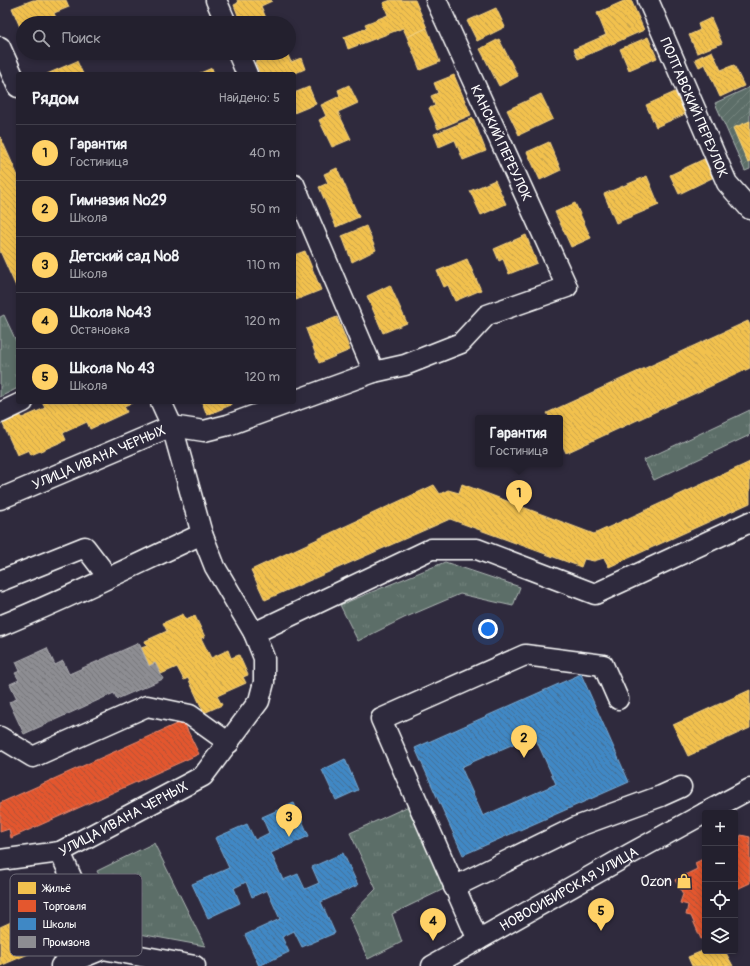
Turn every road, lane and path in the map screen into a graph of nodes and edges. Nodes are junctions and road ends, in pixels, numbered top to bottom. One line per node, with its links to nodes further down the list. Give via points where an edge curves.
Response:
1 (216, 0): 4 (street)
2 (436, 0): 11 (street, КАНСКИЙ ПЕРЕУЛОК, via 567,287 487,315 461,343 405,365)
3 (648, 0): 10 (street, ПОЛТАВСКИЙ ПЕРЕУЛОК, via 727,183)
4 (223, 16)
5 (0, 47): 8 (street)
6 (241, 60): 7 (street)
7 (246, 72)
8 (16, 83)
9 (296, 189): 11 (street)
10 (750, 209)
11 (374, 372): 12 (street)
12 (296, 400)
13 (19, 404): 16 (street)
14 (162, 404): 17 (street, УЛИЦА ИВАНА ЧЕРНЫХ)
15 (286, 404): 17 (street, УЛИЦА ИВАНА ЧЕРНЫХ, via 204,431)
16 (0, 413)
17 (172, 426): 18 (street, УЛИЦА ИВАНА ЧЕРНЫХ); 20 (street, УЛИЦА ИВАНА ЧЕРНЫХ)
18 (2, 493)
19 (750, 522): 24 (street, via 595,594 477,549 431,549)
20 (202, 534): 21 (street); 24 (street, УЛИЦА ИВАНА ЧЕРНЫХ, via 215,567)
21 (108, 577): 22 (street, via 85,548); 23 (street, via 46,608)
22 (0, 580)
23 (0, 626)
24 (254, 633): 27 (street, УЛИЦА ИВАНА ЧЕРНЫХ, via 264,658 264,682 259,702)
25 (618, 699): 35 (street, via 603,665 525,655 381,719)
26 (0, 737): 27 (street, via 33,757 147,706 190,715)
27 (229, 743): 32 (street, УЛИЦА ИВАНА ЧЕРНЫХ, via 203,776)
28 (681, 787): 35 (street, via 576,827)
29 (750, 789): 30 (street, НОВОСИБИРСКАЯ УЛИЦА)
30 (711, 810)
31 (702, 815): 36 (street, НОВОСИБИРСКАЯ УЛИЦА)
32 (60, 852): 33 (street, УЛИЦА ИВАНА ЧЕРНЫХ); 34 (street)
33 (0, 860)
34 (70, 874)
35 (454, 887): 36 (street)
36 (478, 940): 41 (street, НОВОСИБИРСКАЯ УЛИЦА)
37 (86, 956): 39 (street)
38 (140, 956): 40 (street)
39 (61, 966)
40 (194, 966)
41 (432, 966)

